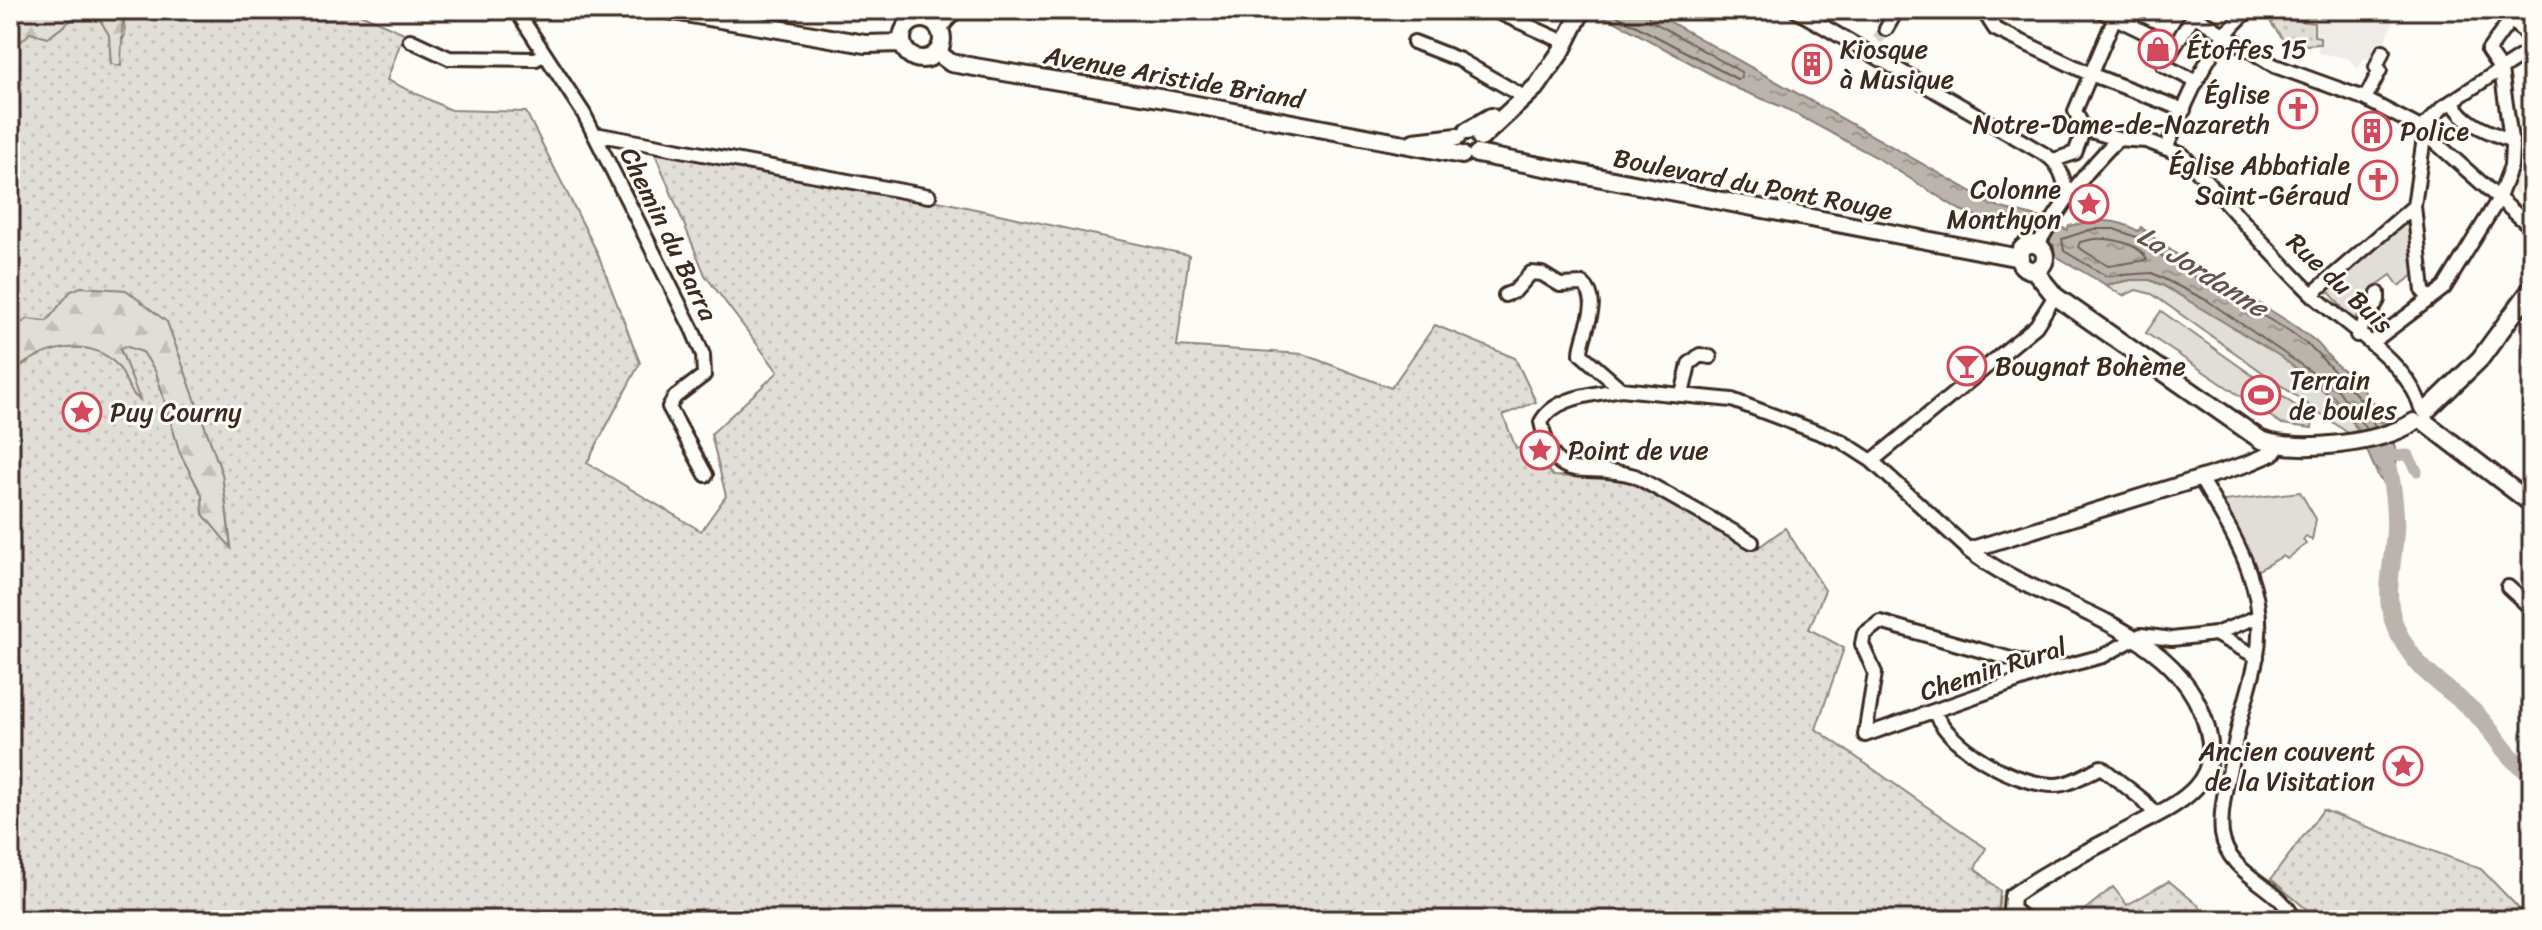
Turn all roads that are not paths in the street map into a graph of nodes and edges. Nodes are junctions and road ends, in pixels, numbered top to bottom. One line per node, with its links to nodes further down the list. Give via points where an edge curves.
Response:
1 (516, 10): 28 (street, Chemin du Barra)
2 (668, 10): 22 (main road, via 865,44)
3 (954, 10): 13 (main road)
4 (1493, 10): 16 (street)
5 (1795, 10): 25 (street)
6 (1897, 10): 15 (street)
7 (2099, 10): 12 (street)
8 (2499, 10): 14 (street)
9 (1985, 11): 30 (street, via 1995,29)
10 (2191, 12): 17 (street); 23 (street)
11 (2244, 12): 17 (street)
12 (2117, 13): 23 (street); 30 (street)
13 (919, 18): 22 (main road); 27 (main road, via 943,40)
14 (2511, 19): 18 (street); 29 (street, via 2488,51)
15 (1886, 29)
16 (1566, 35): 32 (main road); 32 (main road)
17 (2225, 38): 31 (street); 33 (street, via 2275,66)
18 (2532, 39)
19 (410, 40): 28 (street, via 449,58 536,59)
20 (1877, 40): 25 (street)
21 (1414, 42): 32 (street)
22 (902, 43): 27 (main road, Avenue Aristide Briand, via 914,58 927,60)
23 (2173, 46): 31 (street, via 2163,65)
24 (2532, 49): 29 (street)
25 (1865, 51): 44 (street)
26 (2383, 51): 33 (street, via 2376,67 2380,70)
27 (938, 53): 40 (main road, Avenue Aristide Briand, via 951,63 1405,143)
28 (544, 54): 37 (street, Chemin du Barra)
29 (2500, 68): 34 (street); 41 (street)
30 (2090, 74): 35 (street); 36 (street, via 2075,111)
31 (2197, 82): 35 (street)
32 (1527, 91): 40 (main road); 40 (main road, via 1484,123)
33 (2363, 98): 38 (street, via 2417,126)
34 (2453, 102): 38 (street, via 2426,124); 41 (street, via 2459,114 2478,127)
35 (2184, 110): 42 (street)
36 (2084, 129): 39 (street, Rue du Buis); 43 (street)
37 (595, 134): 47 (street); 68 (street, Chemin du Barra, via 703,355 704,375 669,407)
38 (2424, 135): 48 (street); 49 (street)
39 (2118, 139): 42 (street, Rue du Buis); 46 (street)
40 (1472, 141): 52 (main road, Boulevard du Pont Rouge)
41 (2512, 141): 48 (street, via 2511,166)
42 (2167, 146): 56 (street, Rue du Buis, via 2183,155)
43 (2075, 153): 44 (street); 45 (street)
44 (2054, 160): 45 (street)
45 (2064, 178): 46 (street)
46 (2067, 194): 51 (street)
47 (929, 196)
48 (2498, 200): 50 (street); 59 (street, via 2457,271)
49 (2414, 206): 56 (street); 59 (street, via 2423,291)
50 (2532, 228)
51 (2039, 243): 52 (main road, via 2025,247); 53 (main road, via 2045,257)
52 (2020, 258): 53 (main road, via 2026,269)
53 (2034, 270): 58 (main road)
54 (2532, 288): 65 (main road, via 2480,359)
55 (2378, 293): 60 (street)
56 (2312, 294): 60 (street, Rue du Buis)
57 (1505, 295): 63 (street, via 1531,273 1560,285 1583,284 1592,302 1581,354)
58 (2055, 296): 66 (main road, via 2261,440); 67 (street, via 2036,326)
59 (2430, 299): 61 (street)
60 (2357, 335): 61 (street, Rue du Buis)
61 (2374, 341): 65 (street, Rue du Buis, via 2403,376)
62 (1710, 357): 64 (street, via 1700,355 1689,364)
63 (1621, 389): 64 (street); 71 (street, via 1571,399 1546,412 1541,422 1556,463 1635,476)
64 (1682, 395): 67 (street, via 1732,400 1841,441)
65 (2422, 416): 66 (main road, via 2359,440); 70 (main road)
66 (2278, 446): 69 (street, via 2247,464)
67 (1872, 461): 72 (street)
68 (706, 475)
69 (2200, 478): 72 (street); 75 (street, via 2248,561)
70 (2532, 504)
71 (1752, 542)
72 (1969, 550): 77 (street)
73 (2508, 587): 74 (street)
74 (2532, 609)
75 (2257, 617): 76 (street); 78 (street)
76 (2215, 634): 77 (street); 78 (street)
77 (2133, 639): 79 (street, Chemin Rural, via 2103,656); 81 (street, via 2163,659 2195,700 2212,745)
78 (2257, 657): 82 (street)
79 (2050, 670): 80 (street, Chemin Rural); 80 (street, Chemin Rural, via 1880,622 1864,634 1862,644 1875,673 1865,735)
80 (1934, 711): 83 (street, via 1949,736 2003,773 2054,785 2101,767)
81 (2210, 762): 82 (street); 83 (street, via 2195,788)
82 (2230, 768): 85 (street, via 2222,833 2228,853 2237,866 2283,900)
83 (2156, 815): 84 (street, via 2012,896 2011,909)
84 (2024, 920)
85 (2295, 920)

